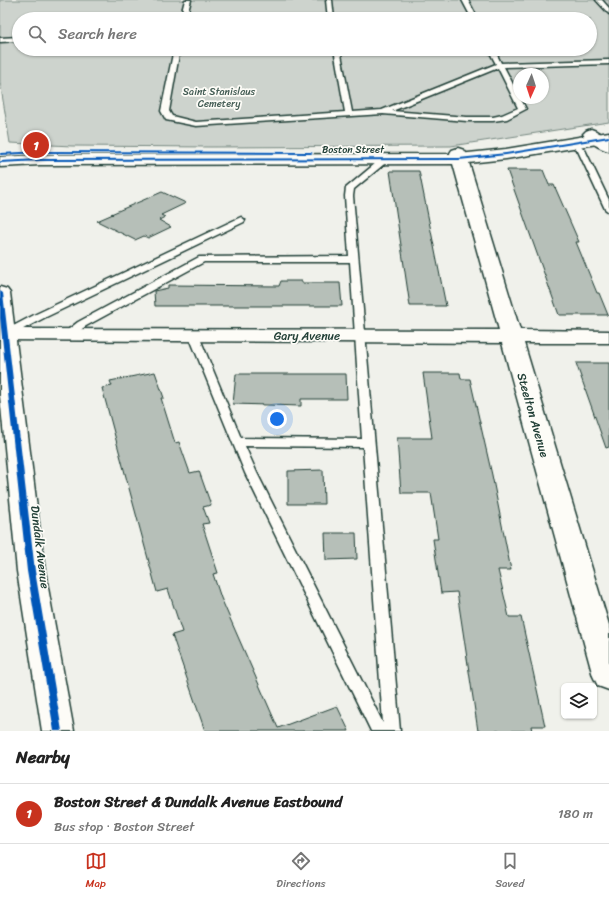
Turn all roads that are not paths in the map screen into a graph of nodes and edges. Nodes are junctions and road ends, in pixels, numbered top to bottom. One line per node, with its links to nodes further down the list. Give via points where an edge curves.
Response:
1 (188, 0): 5 (lane)
2 (329, 0): 6 (lane)
3 (466, 0): 7 (lane)
4 (599, 0): 8 (lane)
5 (185, 12)
6 (330, 12)
7 (472, 12)
8 (609, 12)
9 (12, 39): 10 (lane)
10 (0, 40)
11 (176, 56): 17 (lane, via 166,111 169,118 196,124)
12 (337, 56): 17 (lane)
13 (495, 56): 15 (lane)
14 (609, 62): 15 (lane)
15 (500, 65): 16 (lane); 16 (lane, via 522,109 508,115 466,119)
16 (383, 112): 17 (lane)
17 (349, 114)
18 (603, 137): 19 (main road, Boston Street); 21 (main road, Boston Street, via 501,148)
19 (573, 143): 21 (main road, Boston Street, via 506,154); 24 (lane, via 581,150)
20 (0, 154): 21 (main road, Boston Street, via 42,152)
21 (458, 156): 22 (main road, Boston Street); 32 (main road, Steelton Avenue)
22 (385, 160): 23 (main road, Boston Street); 26 (lane, via 350,188)
23 (0, 162)
24 (609, 209)
25 (241, 220): 28 (lane)
26 (354, 259): 29 (lane, via 202,259 82,324); 31 (lane)
27 (0, 293): 28 (main road, Dundalk Avenue)
28 (4, 335): 29 (main road, Gary Avenue); 37 (main road, Dundalk Avenue, via 30,571)
29 (65, 336): 30 (main road, Gary Avenue)
30 (194, 336): 31 (main road, Gary Avenue); 34 (lane)
31 (360, 337): 32 (main road, Gary Avenue); 35 (lane)
32 (511, 337): 33 (main road, Gary Avenue); 36 (main road, Steelton Avenue)
33 (609, 337)
34 (237, 442): 35 (lane); 38 (lane)
35 (369, 443): 39 (lane)
36 (609, 676)
37 (58, 731)
38 (379, 731)
39 (392, 731)

